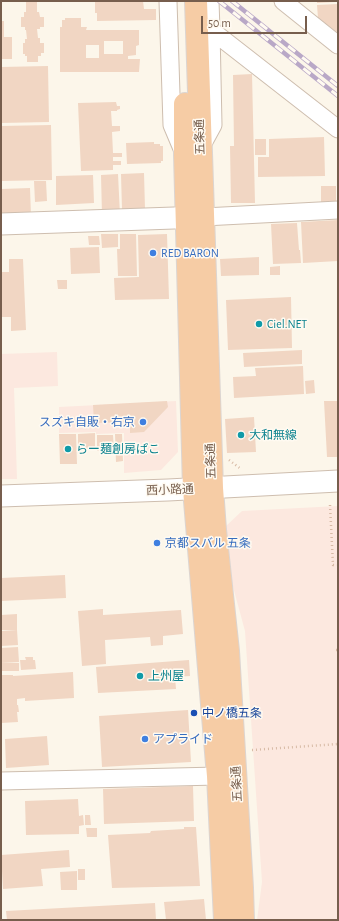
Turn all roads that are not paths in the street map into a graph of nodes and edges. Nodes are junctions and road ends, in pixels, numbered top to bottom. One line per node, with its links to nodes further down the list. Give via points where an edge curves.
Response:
1 (168, 1): 9 (street, via 172,125)
2 (182, 1): 9 (highway, 五条通, via 185,109)
3 (196, 1): 9 (highway, 五条通)
4 (210, 1): 6 (street)
5 (283, 1): 7 (street)
6 (211, 30): 8 (street); 9 (street, via 213,125)
7 (338, 45)
8 (338, 129)
9 (193, 151): 11 (highway, 五条通)
10 (338, 210): 11 (street)
11 (195, 217): 12 (street); 14 (highway, 五条通)
12 (1, 224)
13 (338, 481): 14 (street, 西小路通)
14 (203, 489): 15 (street, 西小路通); 16 (highway, 五条通); 19 (highway, 五条通, via 215,530 228,651)
15 (1, 496)
16 (218, 776): 17 (street); 18 (highway, 五条通)
17 (1, 781)
18 (225, 920)
19 (243, 920)

